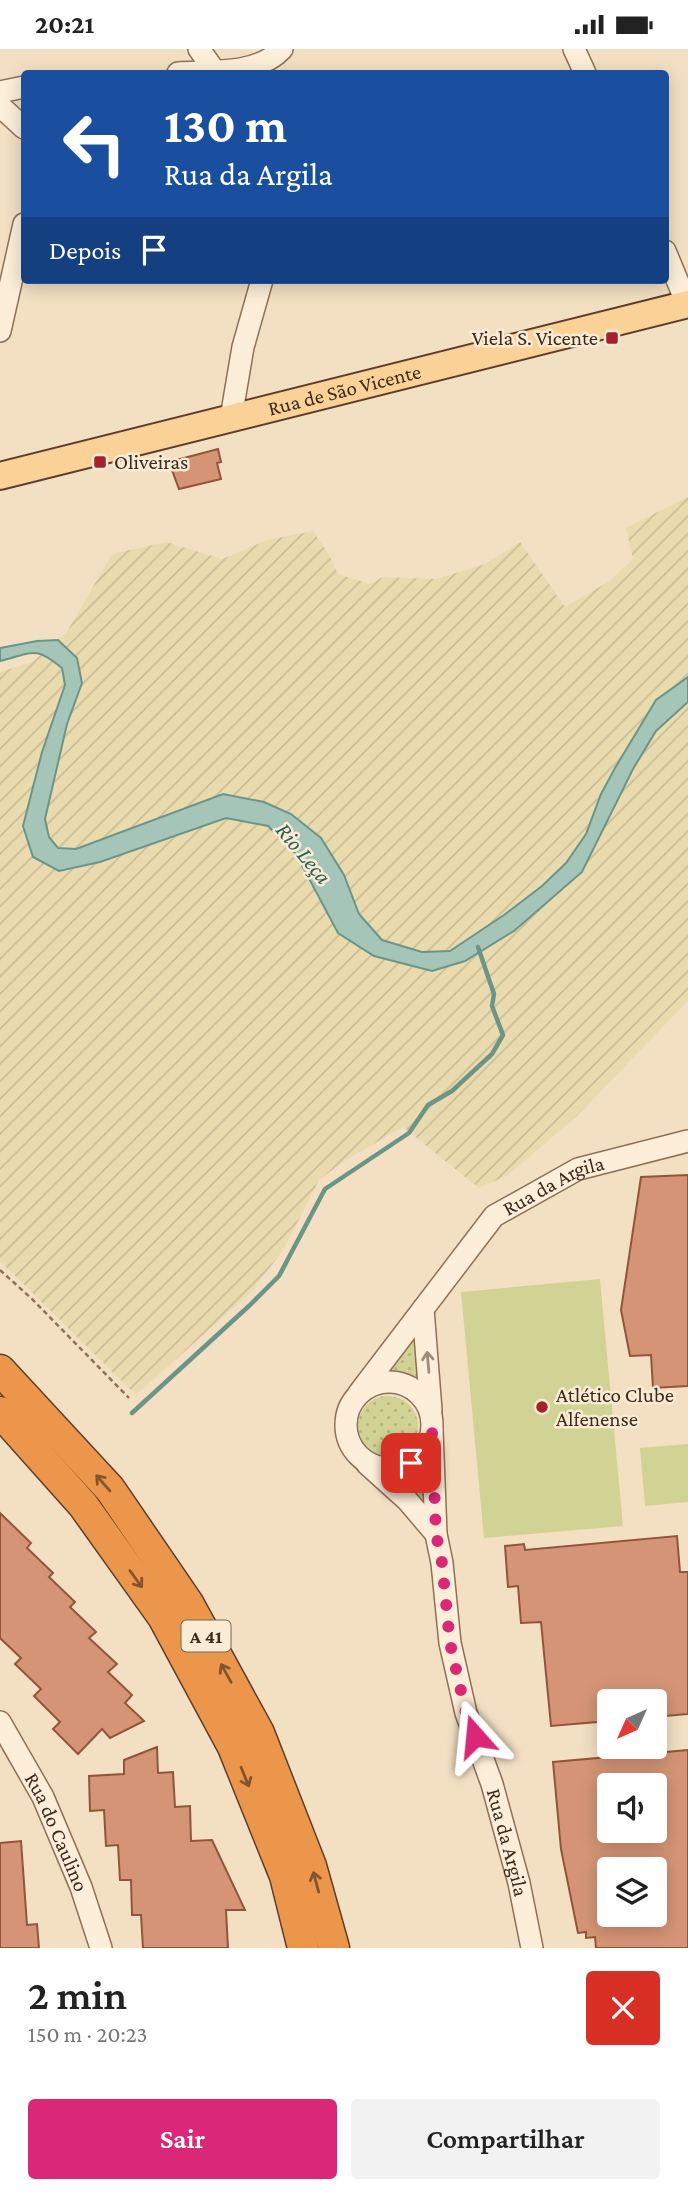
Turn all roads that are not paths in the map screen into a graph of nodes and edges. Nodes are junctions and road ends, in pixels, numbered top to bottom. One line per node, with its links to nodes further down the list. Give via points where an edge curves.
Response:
1 (199, 49): 4 (street)
2 (574, 49): 5 (street)
3 (282, 60): 4 (street)
4 (214, 70)
5 (584, 70)
6 (21, 88): 7 (street)
7 (0, 92)
8 (0, 106): 9 (street)
9 (21, 125)
10 (21, 237): 14 (street)
11 (669, 260): 13 (street)
12 (261, 284): 15 (street, via 243,347)
13 (688, 304): 15 (main road, Rua de São Vicente)
14 (0, 331)
15 (231, 418): 16 (main road, Rua de São Vicente)
16 (0, 476)
17 (688, 1141): 18 (street, Rua da Argila, via 578,1169 494,1216)
18 (423, 1308): 20 (street, Rua da Argila); 22 (street, Rua da Argila, one-way to 18)
19 (0, 1370): 29 (highway, A 41, one-way to 19, via 311,1866 259,1733 188,1603 110,1489)
20 (359, 1393): 22 (street, via 382,1382 407,1386 427,1403); 23 (street, Rua da Argila, via 346,1418 350,1445)
21 (0, 1412): 28 (highway, A 41, one-way to 28, via 83,1505 163,1617 233,1747 285,1876)
22 (432, 1423): 23 (street, via 429,1443 411,1463 384,1469); 24 (street, Rua da Argila)
23 (359, 1456): 24 (street, Rua da Argila)
24 (436, 1534): 30 (street, Rua da Argila, via 450,1643 466,1713 492,1784)
25 (0, 1722): 26 (street, Rua do Caulino)
26 (5, 1744): 27 (street, Rua do Caulino, via 43,1797 81,1887)
27 (100, 1948)
28 (303, 1948)
29 (334, 1948)
30 (532, 1948)

